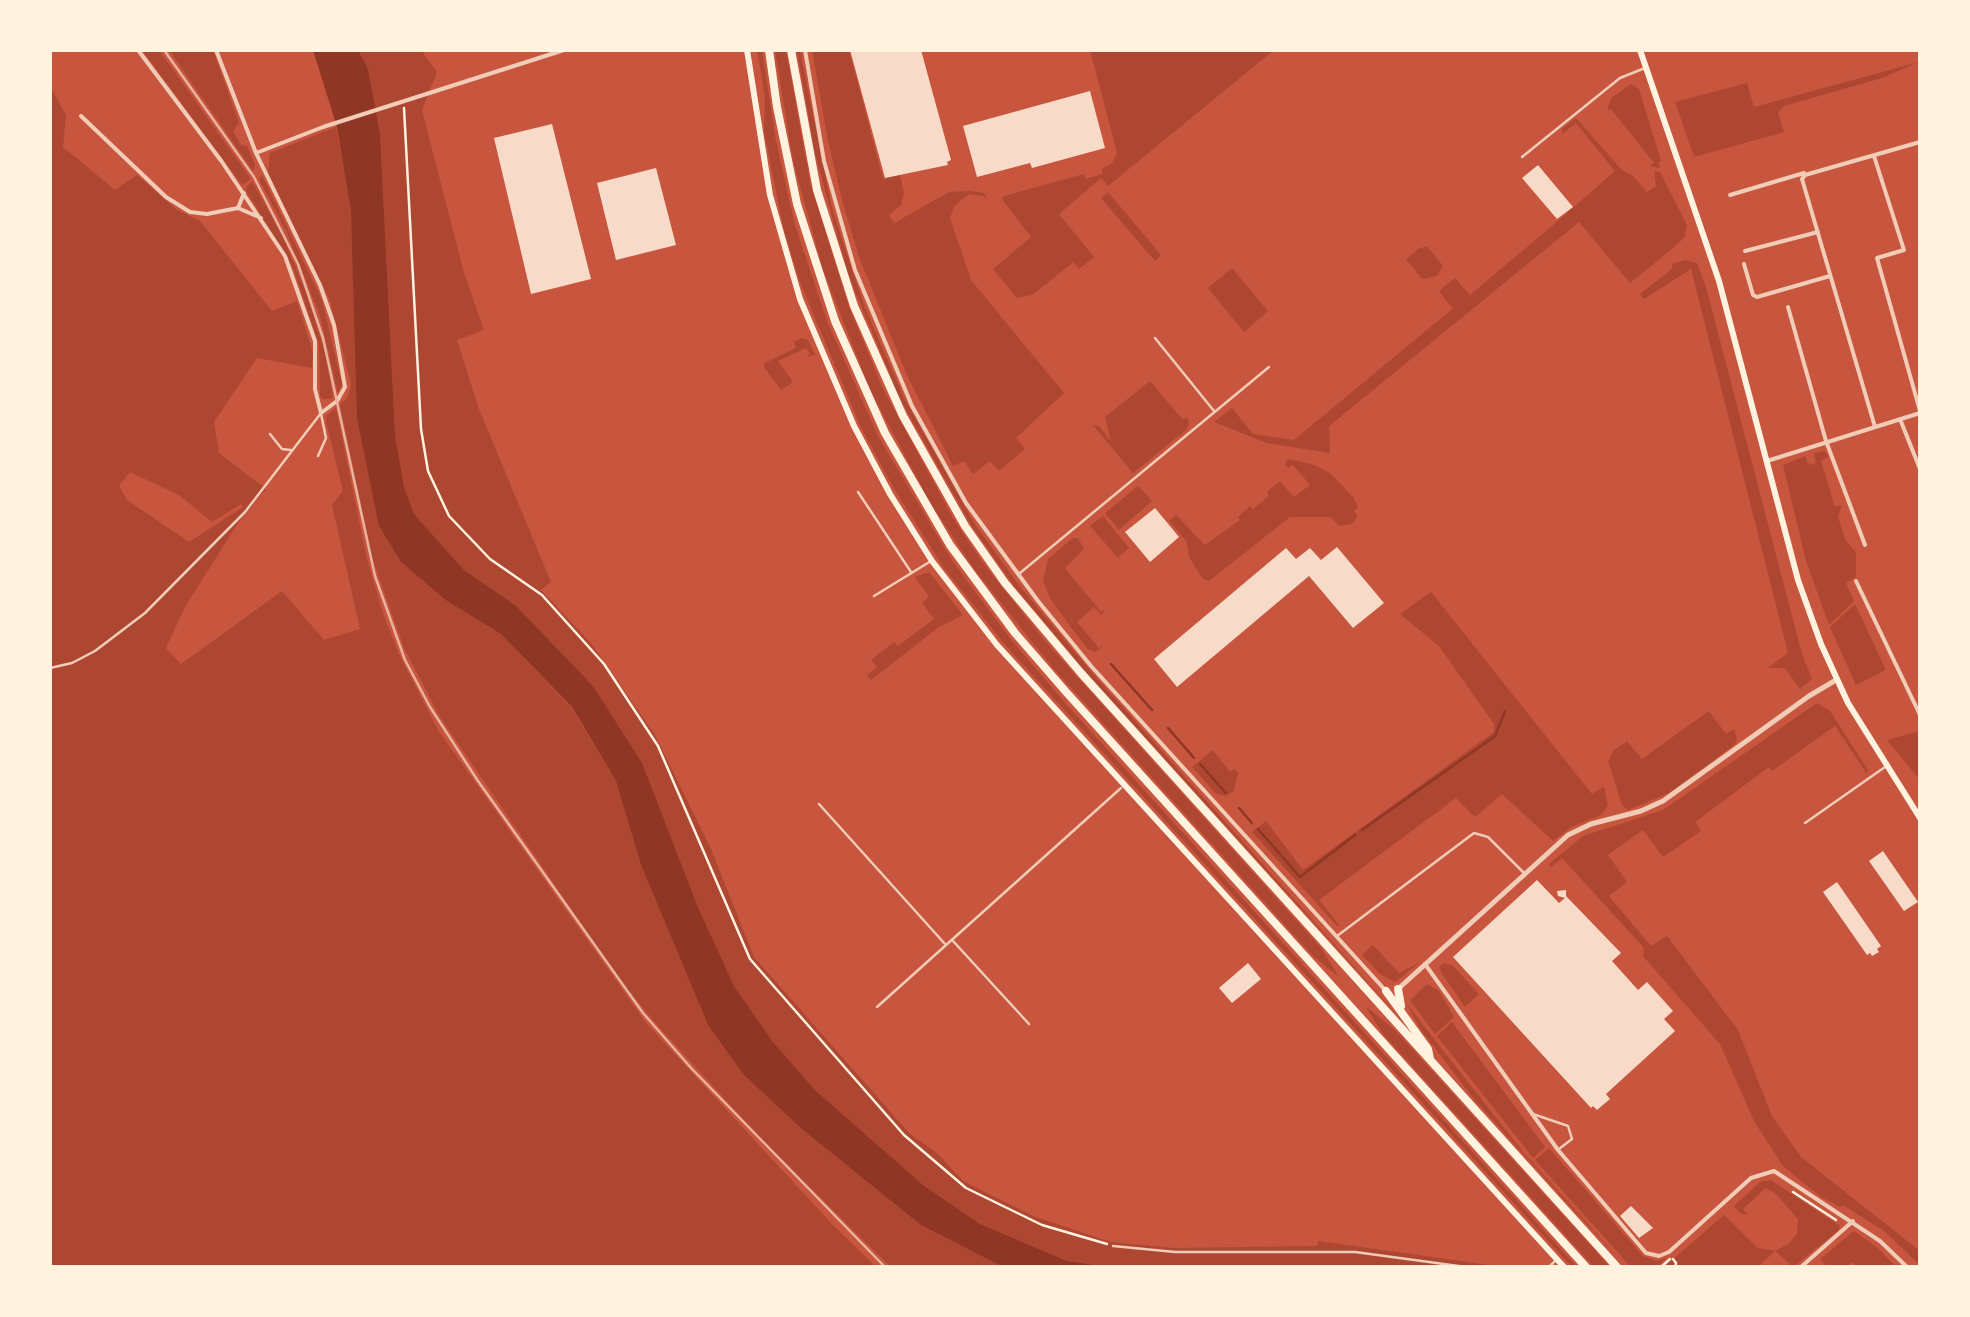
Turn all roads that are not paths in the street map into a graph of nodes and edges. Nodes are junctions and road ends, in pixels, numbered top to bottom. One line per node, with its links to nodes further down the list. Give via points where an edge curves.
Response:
1 (138, 50): 16 (street)
2 (216, 50): 12 (street)
3 (564, 50): 12 (street)
4 (747, 50): 40 (main road, via 770,195 795,284 854,426)
5 (769, 50): 73 (highway, via 797,204 835,322 885,433 950,545 1057,683)
6 (790, 50): 63 (highway, via 817,190 854,306 902,416 965,526 1053,642)
7 (804, 50): 42 (street, via 834,200 880,336 941,460)
8 (1640, 50): 9 (main road)
9 (1646, 68): 14 (lane, via 1620,78); 36 (main road, via 1719,281)
10 (81, 116): 18 (street, via 178,206 198,214)
11 (1920, 142): 13 (street)
12 (256, 153): 29 (street, via 334,325 345,387)
13 (1874, 155): 20 (street, via 1802,179); 28 (street, via 1904,250 1877,258)
14 (1522, 157)
15 (1804, 174): 17 (street)
16 (244, 193): 18 (street); 19 (street)
17 (1730, 195)
18 (238, 208): 19 (street)
19 (262, 218): 29 (street, via 292,272 314,341)
20 (1818, 232): 21 (street); 23 (street)
21 (1745, 251)
22 (1744, 264): 23 (street, via 1757,297)
23 (1830, 276): 31 (street)
24 (1788, 306): 33 (street)
25 (1156, 338): 27 (lane)
26 (1269, 367): 27 (lane)
27 (1215, 412): 42 (lane)
28 (1920, 412): 30 (street)
29 (320, 413): 34 (lane); 35 (lane, via 326,443)
30 (1900, 419): 31 (street); 37 (street)
31 (1875, 427): 33 (street)
32 (270, 434): 34 (lane, via 282,449)
33 (1826, 441): 36 (street); 39 (street)
34 (294, 450): 45 (lane, via 244,512 145,612 95,651)
35 (318, 456)
36 (1766, 461): 46 (main road, via 1798,580)
37 (1920, 469)
38 (858, 492): 41 (lane)
39 (1866, 545)
40 (932, 561): 41 (lane); 49 (main road, via 997,644)
41 (911, 572): 44 (lane)
42 (1018, 575): 54 (street)
43 (1856, 581): 47 (street)
44 (874, 596)
45 (50, 668)
46 (1836, 680): 48 (main road); 53 (street, via 1663,801 1568,835)
47 (1920, 715)
48 (1886, 766): 51 (main road); 52 (lane)
49 (1126, 784): 55 (lane); 68 (main road)
50 (819, 804): 56 (lane)
51 (1920, 818)
52 (1805, 824)
53 (1524, 874): 54 (lane, via 1488,837 1474,833); 57 (street)
54 (1336, 937): 59 (street)
55 (952, 940): 56 (lane); 62 (lane)
56 (946, 945): 60 (lane)
57 (1425, 964): 58 (street); 64 (street)
58 (1398, 989): 59 (street); 61 (highway)
59 (1386, 991): 61 (highway)
60 (877, 1007)
61 (1405, 1014): 63 (highway)
62 (1029, 1024)
63 (1430, 1060): 74 (highway)
64 (1532, 1114): 65 (street); 65 (lane, via 1568,1126 1572,1138)
65 (1558, 1150): 66 (street, via 1654,1256 1668,1252 1750,1178 1767,1171 1782,1174)
66 (1852, 1222): 69 (street); 75 (street)
67 (1113, 1246): 70 (lane, via 1355,1252)
68 (1558, 1260): 71 (lane); 72 (main road)
69 (1806, 1266)
70 (1466, 1267)
71 (1549, 1267)
72 (1564, 1267)
73 (1586, 1267)
74 (1618, 1267)
75 (1906, 1267)

